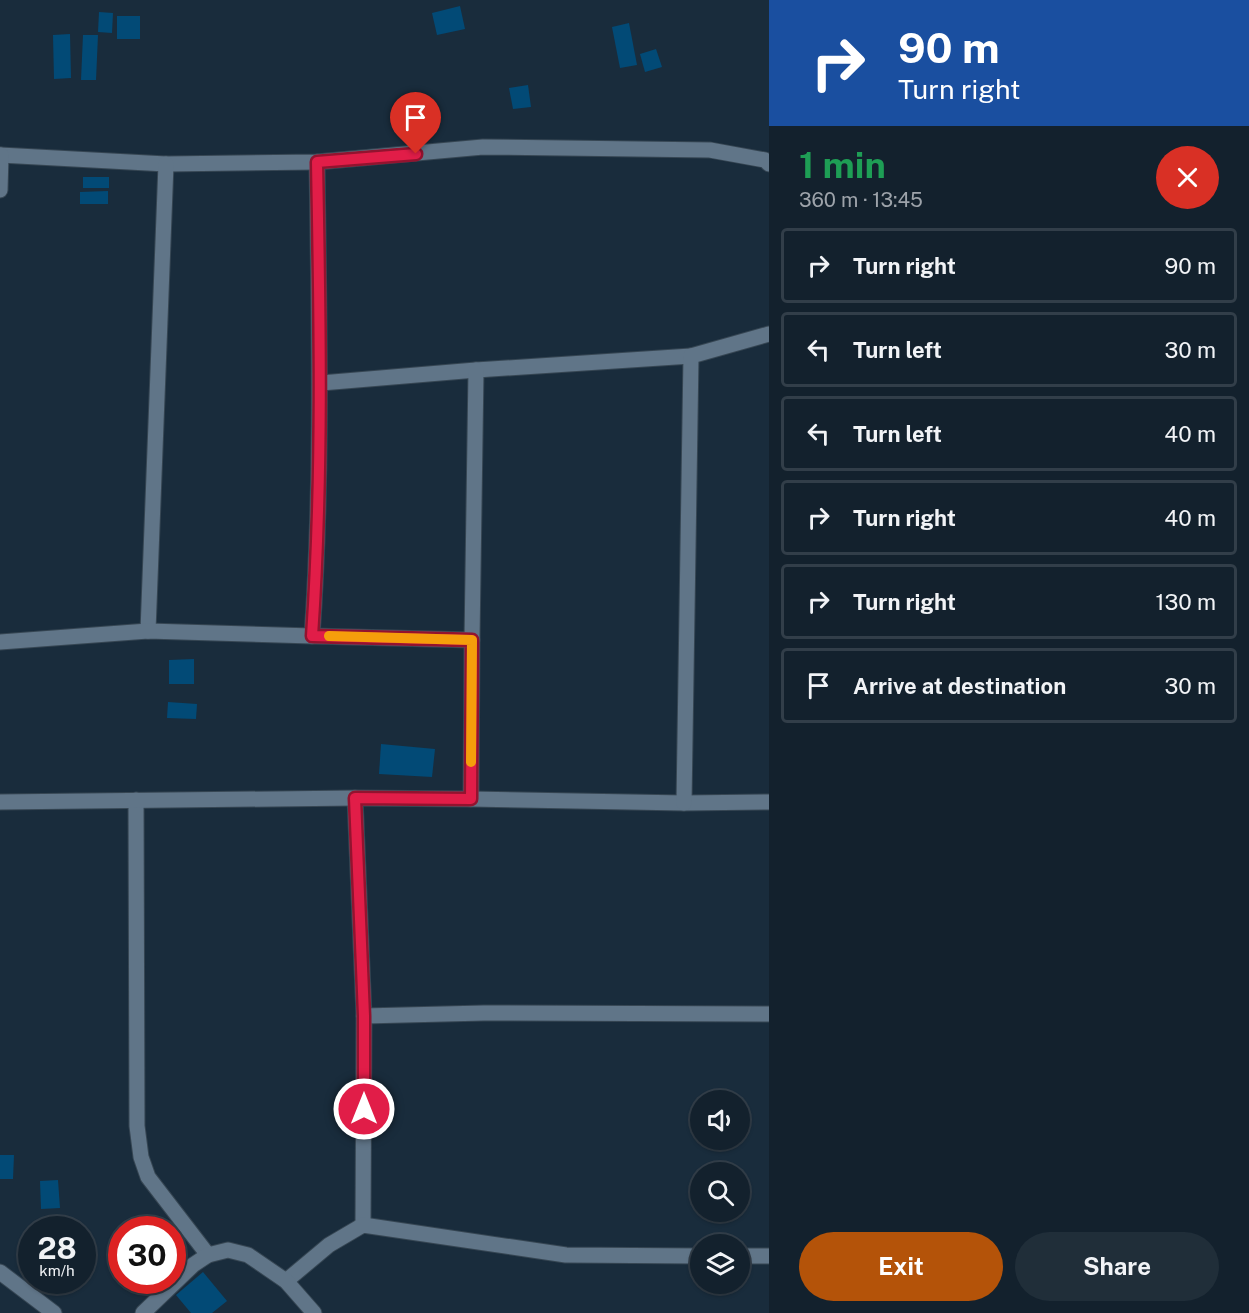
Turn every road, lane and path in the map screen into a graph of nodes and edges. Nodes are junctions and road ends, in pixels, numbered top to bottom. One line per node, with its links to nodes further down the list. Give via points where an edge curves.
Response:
1 (1, 155): 3 (street); 5 (street)
2 (317, 162): 3 (street); 4 (street, via 483,147 710,150); 9 (street)
3 (166, 164): 10 (street)
4 (769, 164)
5 (0, 190)
6 (769, 334): 7 (street)
7 (691, 356): 8 (street); 19 (street)
8 (476, 370): 9 (street); 12 (street)
9 (321, 383): 11 (street)
10 (148, 632): 11 (street); 13 (street)
11 (312, 636): 12 (street)
12 (472, 640): 15 (street)
13 (0, 642)
14 (355, 798): 15 (street); 16 (street); 21 (street)
15 (471, 799): 19 (street)
16 (136, 800): 17 (street); 23 (street, via 136,1126 148,1177)
17 (0, 802)
18 (769, 802): 19 (street)
19 (684, 803)
20 (769, 1014): 21 (street)
21 (364, 1016): 22 (street)
22 (363, 1225): 24 (street, via 566,1255); 28 (street, via 328,1245)
23 (208, 1256): 28 (street, via 228,1250 248,1255); 30 (street, via 193,1265)
24 (690, 1256)
25 (750, 1256): 26 (street)
26 (769, 1256)
27 (0, 1272): 29 (street)
28 (286, 1281): 31 (street)
29 (54, 1313)
30 (143, 1313)
31 (314, 1313)

